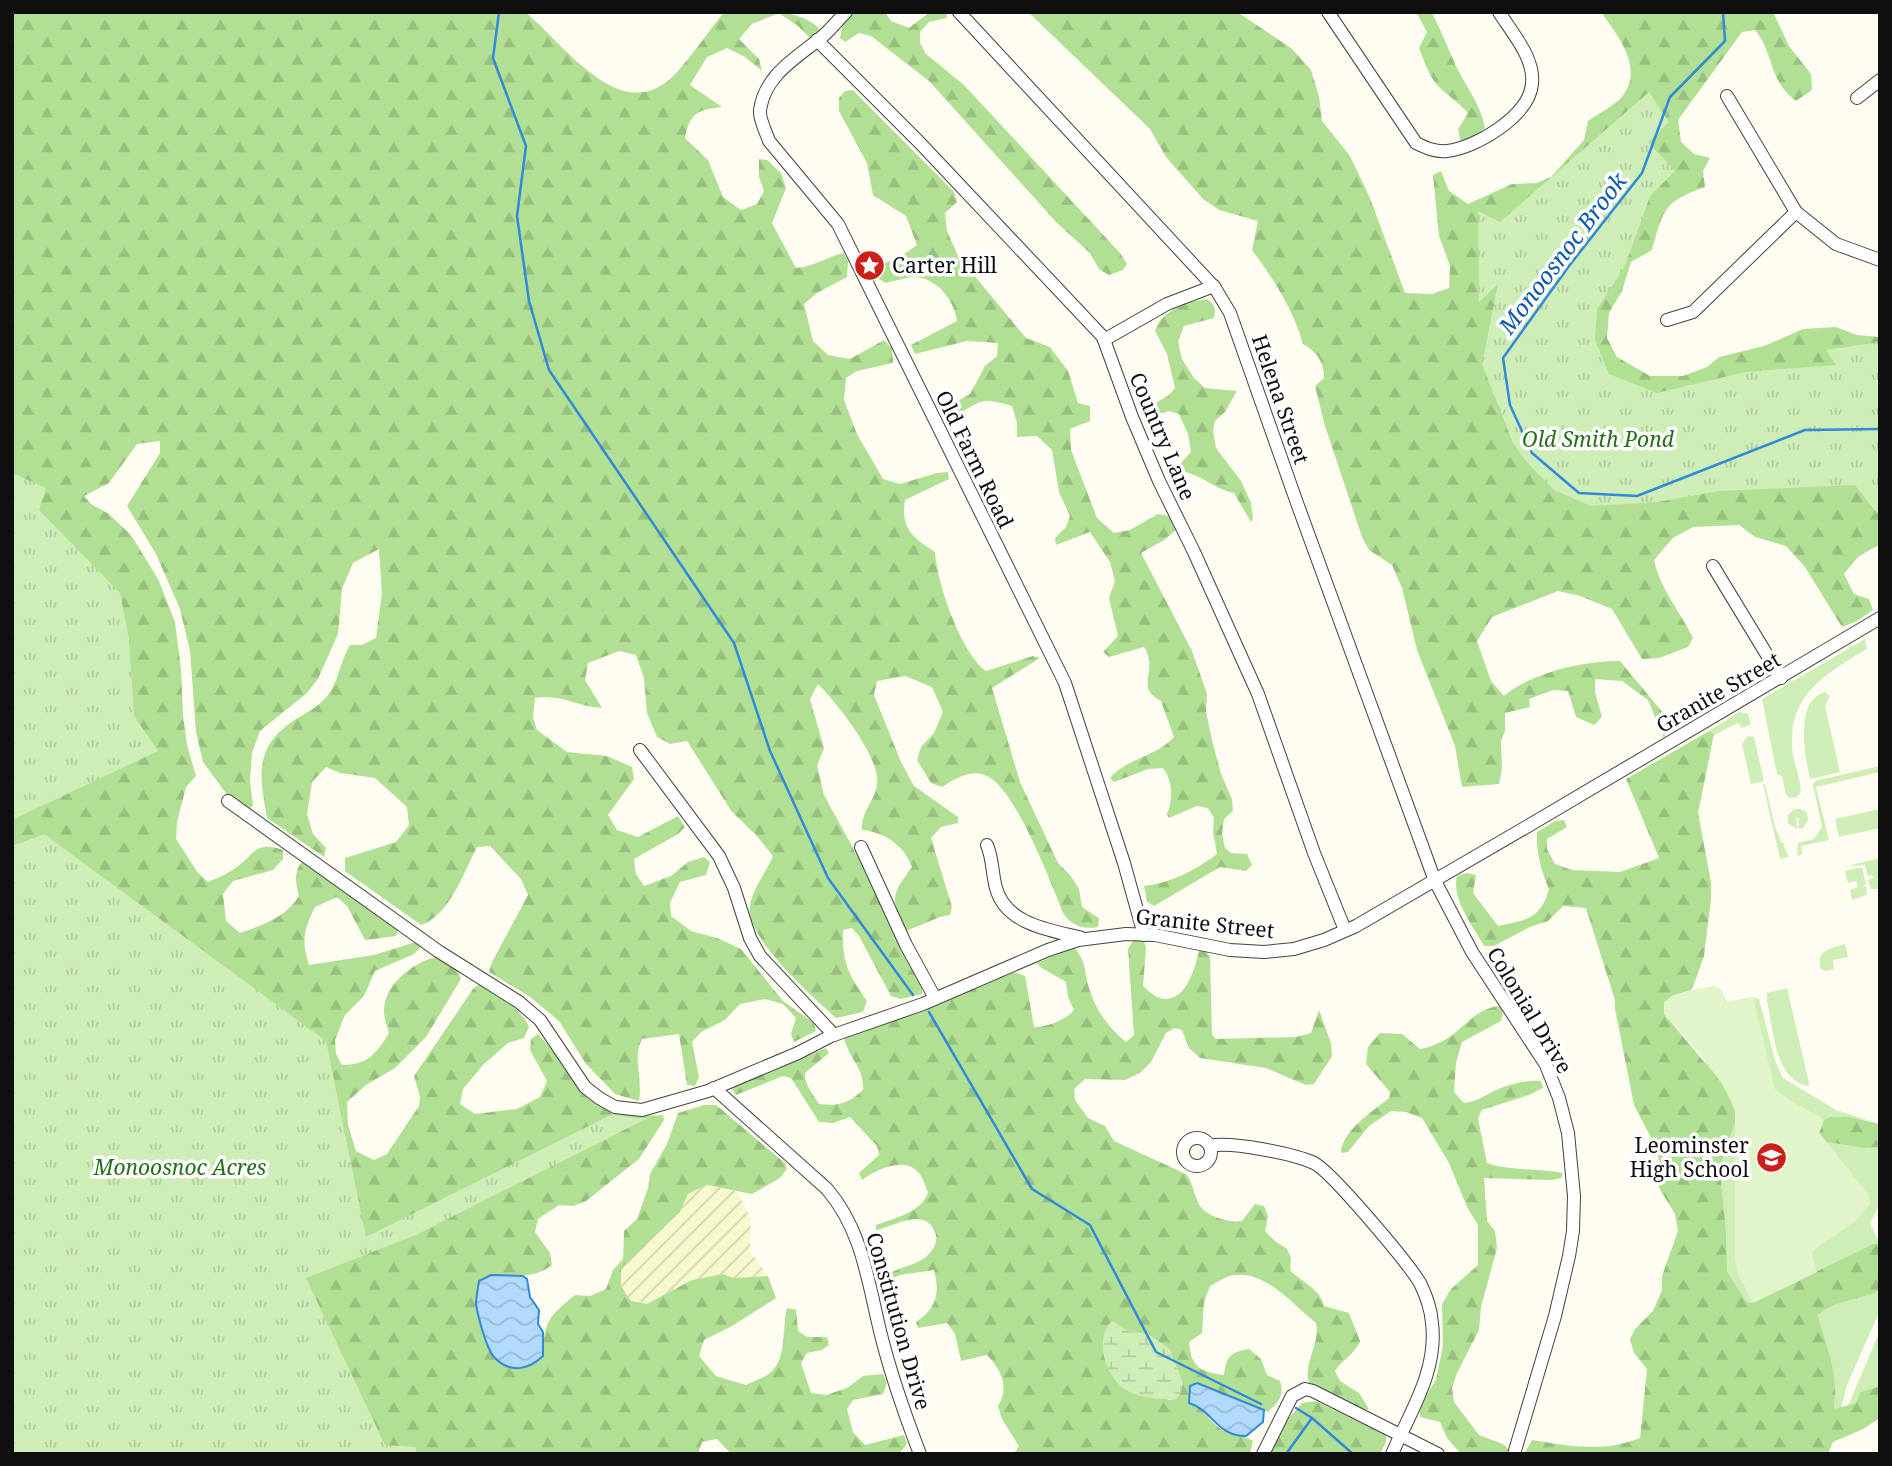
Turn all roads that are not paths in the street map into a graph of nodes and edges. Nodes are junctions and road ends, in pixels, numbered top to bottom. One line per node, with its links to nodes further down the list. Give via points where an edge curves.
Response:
1 (846, 12): 5 (street)
2 (959, 12): 11 (street, Helena Street)
3 (1328, 12): 4 (street, via 1416,143 1447,150 1488,137 1523,106 1532,88 1528,58)
4 (1499, 12)
5 (817, 40): 13 (street, Country Lane); 23 (street, Old Farm Road, via 769,86 760,112 763,125 769,141 838,224 1064,681)
6 (1880, 80): 8 (street)
7 (1727, 96): 9 (street)
8 (1857, 98)
9 (1796, 212): 10 (street, via 1836,244); 12 (street, via 1693,312)
10 (1880, 260)
11 (1214, 286): 13 (street, via 1167,304); 21 (street, Helena Street, via 1230,313 1256,382)
12 (1667, 320)
13 (1104, 340): 22 (street, Country Lane, via 1159,481 1258,694)
14 (1713, 566): 16 (street)
15 (1880, 618): 16 (street, Granite Street)
16 (1780, 678): 21 (street, Granite Street)
17 (640, 750): 26 (street, via 719,856 760,956)
18 (228, 801): 27 (street, Granite Street, via 540,1020 585,1087 615,1107 642,1110)
19 (987, 845): 24 (street, via 996,889 1006,908 1041,928)
20 (861, 846): 25 (street)
21 (1434, 879): 22 (street, Granite Street); 34 (street, Colonial Drive, via 1472,952 1546,1065 1568,1132 1574,1196 1571,1244)
22 (1345, 930): 23 (street, Granite Street, via 1294,948 1264,952)
23 (1144, 935): 24 (street, Granite Street)
24 (1086, 939): 25 (street, Granite Street, via 1048,950)
25 (936, 998): 26 (street, Granite Street)
26 (834, 1035): 27 (street, Granite Street)
27 (714, 1088): 30 (street, Constitution Drive, via 841,1205 863,1257 881,1336)
28 (1210, 1146): 29 (street, via 1277,1153 1322,1168 1420,1283 1432,1322 1431,1362)
29 (1400, 1435): 31 (street, via 1313,1391 1298,1391); 32 (street); 33 (street)
30 (920, 1454)
31 (1264, 1454)
32 (1392, 1454)
33 (1438, 1454)
34 (1514, 1454)

